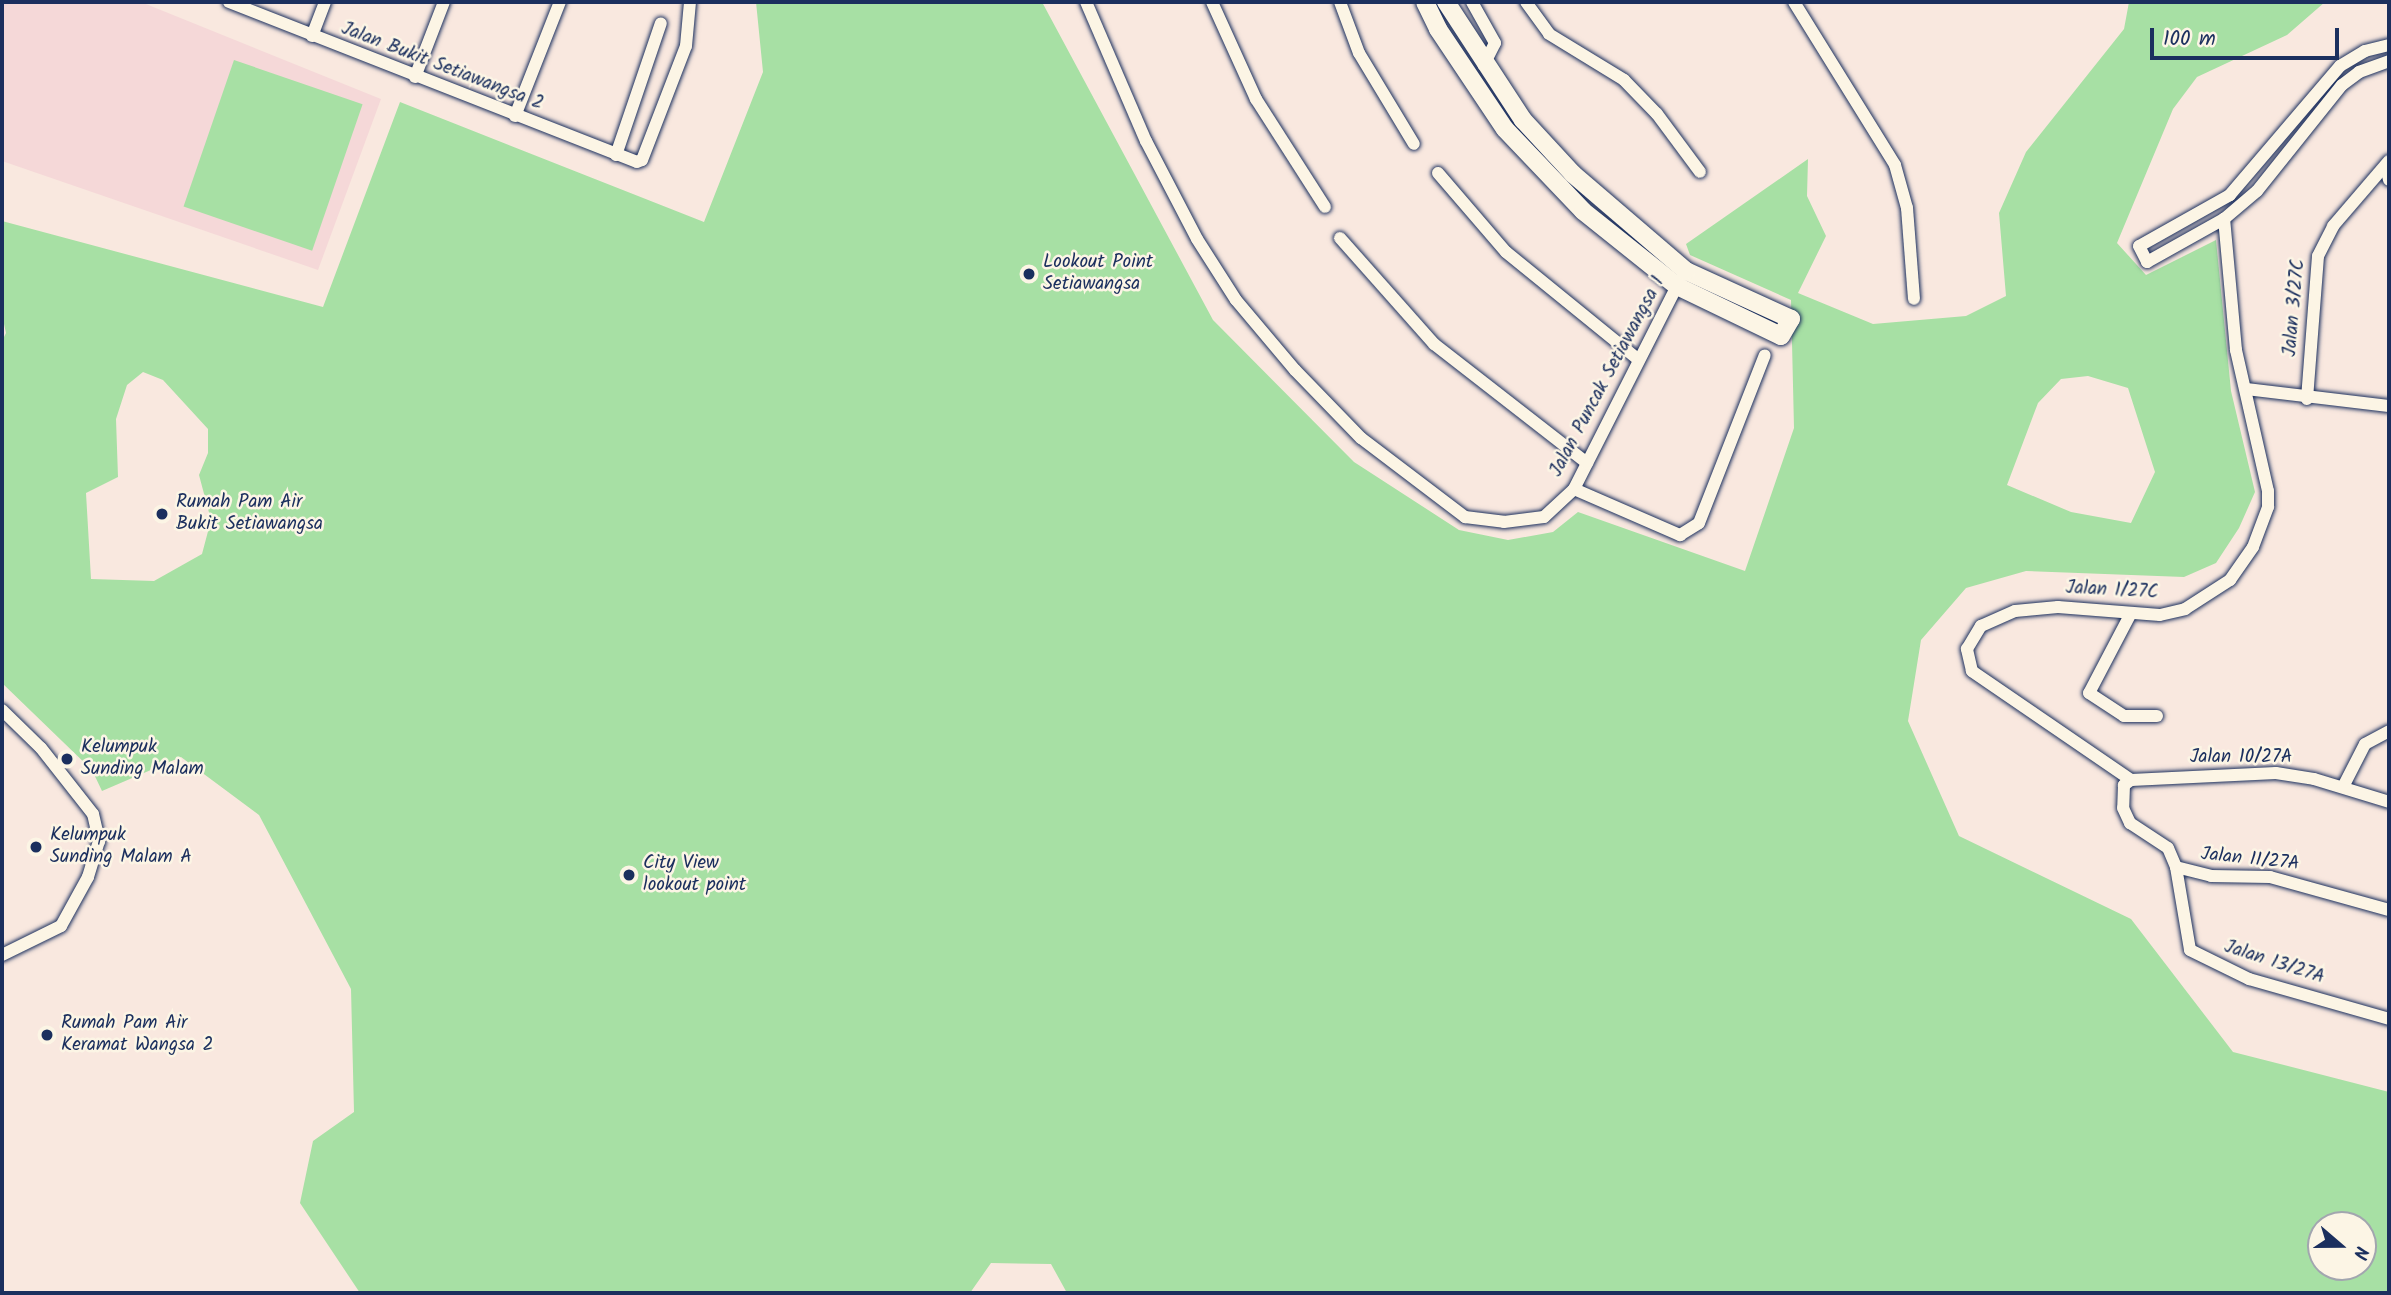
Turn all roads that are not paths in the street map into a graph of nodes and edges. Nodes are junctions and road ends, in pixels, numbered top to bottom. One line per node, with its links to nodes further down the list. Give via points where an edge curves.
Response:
1 (229, 2): 15 (street, Jalan Bukit Setiawangsa 2)
2 (326, 2): 15 (street)
3 (444, 2): 19 (street)
4 (560, 2): 20 (street)
5 (690, 2): 22 (street, Jalan Bukit Setiawangsa 2, via 686,46 642,160)
6 (1086, 2): 38 (street, Jalan Puncak Setiawangsa 1, via 1146,141 1197,239 1236,300 1361,438 1465,517 1504,522 1544,517)
7 (1212, 2): 27 (street, via 1256,99)
8 (1340, 2): 21 (street, via 1359,53)
9 (1425, 2): 30 (street, via 1479,92 1544,173)
10 (1446, 2): 18 (street)
11 (1472, 2): 18 (street, via 1495,43)
12 (1526, 2): 24 (street, via 1549,34 1631,87)
13 (1794, 2): 31 (street, via 1895,165 1907,208)
14 (661, 23): 22 (street)
15 (312, 36): 19 (street, Jalan Bukit Setiawangsa 2)
16 (2389, 45): 28 (street, via 2365,51 2340,66 2230,195 2139,246 2147,262)
17 (2389, 61): 28 (street, via 2359,72 2342,85 2257,191)
18 (1484, 65): 30 (street, via 1524,120 1573,174)
19 (415, 78): 20 (street, Jalan Bukit Setiawangsa 2)
20 (516, 116): 22 (street, Jalan Bukit Setiawangsa 2)
21 (1414, 144)
22 (616, 155)
23 (2388, 163): 26 (street); 35 (street, Jalan 3/27C, via 2333,226 2318,256)
24 (1700, 172)
25 (1438, 173): 33 (street, via 1506,252)
26 (2389, 180)
27 (1325, 207)
28 (2224, 219): 34 (street, Jalan 1/27C, via 2233,330)
29 (1340, 238): 37 (street, via 1434,344)
30 (1681, 279): 30 (street, via 1791,319 1781,336); 33 (street, Jalan Puncak Setiawangsa 1)
31 (1914, 299)
32 (1765, 355): 38 (street, via 1699,523 1680,535)
33 (1639, 360): 37 (street, Jalan Puncak Setiawangsa 1)
34 (2246, 389): 35 (street); 39 (street, Jalan 1/27C, via 2268,491 2268,508 2253,547 2230,580 2193,605 2160,615)
35 (2307, 399): 36 (street)
36 (2389, 406)
37 (1587, 463): 38 (street, Jalan Puncak Setiawangsa 1)
38 (1574, 489)
39 (2130, 615): 41 (street, via 2089,693 2124,716); 43 (street, Jalan 1/27C, via 2058,607 2015,611 1981,626 1967,649 1972,671)
40 (2, 710): 48 (street, via 41,748 93,814 99,841 88,877 61,926)
41 (2157, 716)
42 (2389, 731): 44 (street, via 2365,744)
43 (2132, 780): 44 (street, Jalan 10/27A, via 2276,773); 46 (street, Jalan 11/27A, via 2124,785 2126,817 2168,848)
44 (2343, 787): 45 (street, Jalan 10/27A)
45 (2389, 802)
46 (2176, 867): 47 (street, Jalan 11/27A, via 2211,876 2270,877); 49 (street, Jalan 13/27A, via 2183,929 2196,955 2249,979)
47 (2389, 910)
48 (2, 955)
49 (2389, 1019)

